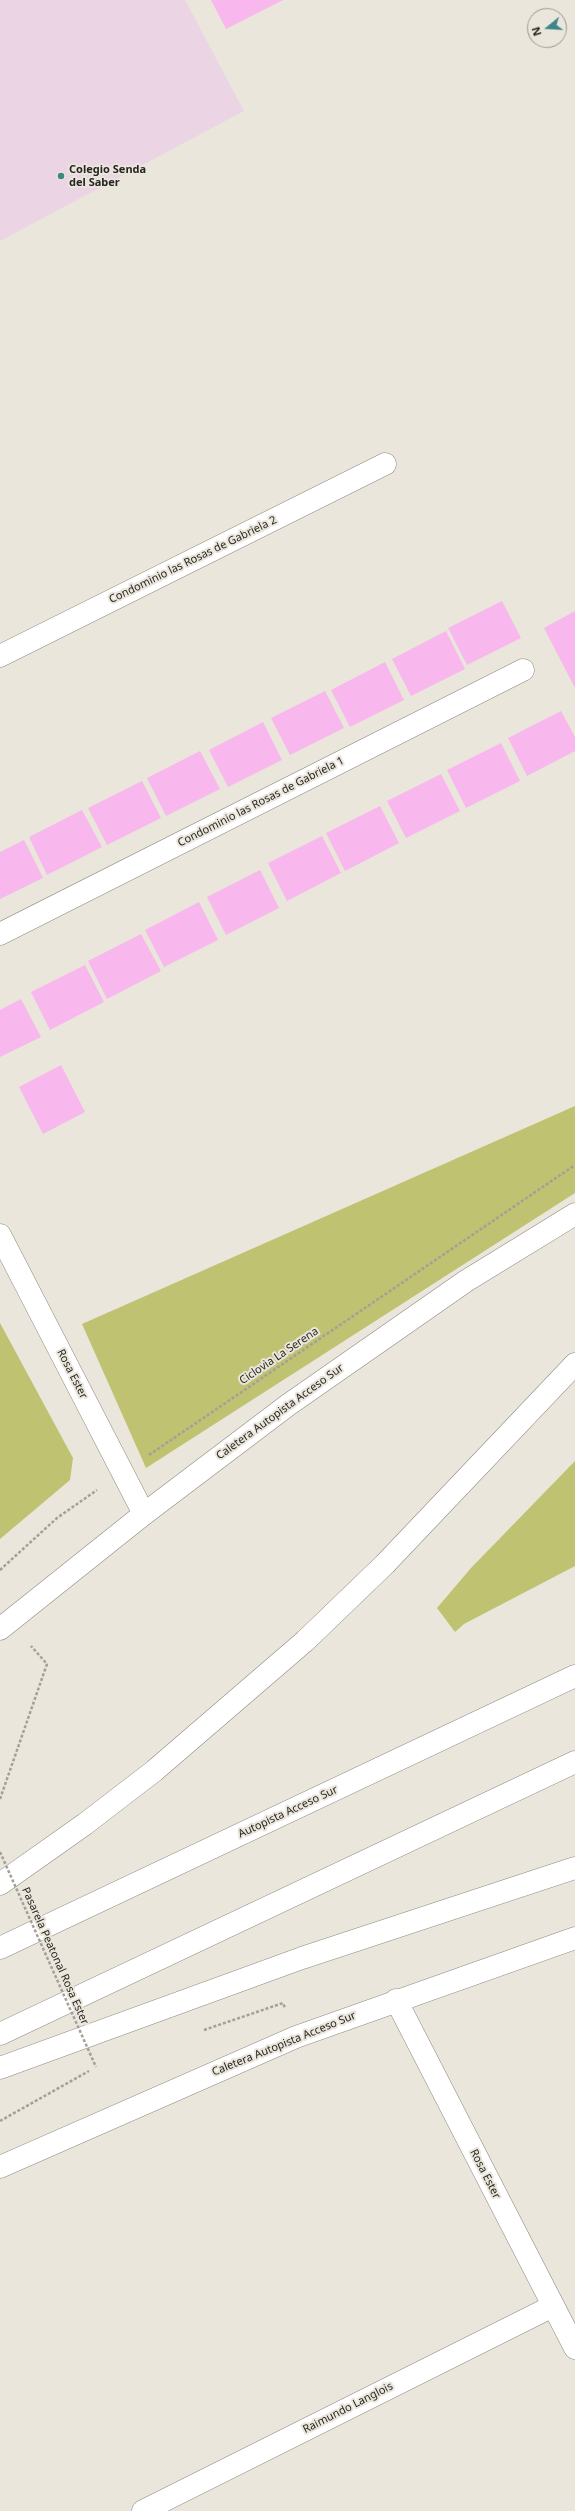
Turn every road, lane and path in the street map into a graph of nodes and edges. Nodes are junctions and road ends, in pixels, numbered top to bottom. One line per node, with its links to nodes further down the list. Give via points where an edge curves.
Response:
1 (385, 464): 2 (main road, Condominio las Rosas de Gabriela 2)
2 (0, 656)
3 (523, 670): 4 (main road, Condominio las Rosas de Gabriela 1)
4 (0, 934)
5 (575, 1165): 9 (path, Ciclovìa La Serena)
6 (575, 1214): 10 (main road, Caletera Autopista Acceso Sur, via 466,1281 375,1343)
7 (0, 1235): 9 (main road, Rosa Ester)
8 (575, 1364): 19 (main road, via 385,1564 304,1641 154,1771)
9 (122, 1472): 10 (main road, Rosa Ester); 11 (path, Ciclovìa La Serena, via 57,1518)
10 (144, 1514): 12 (main road, Caletera Autopista Acceso Sur)
11 (0, 1570)
12 (0, 1629)
13 (47, 1664): 16 (path)
14 (575, 1676): 21 (main road, Autopista Acceso Sur)
15 (575, 1762): 25 (main road)
16 (0, 1799)
17 (0, 1852): 27 (path, Pasarela Peatonal Rosa Ester, bridge)
18 (575, 1868): 28 (main road, via 302,1958)
19 (0, 1884)
20 (575, 1938): 22 (main road, Caletera Autopista Acceso Sur)
21 (0, 1948)
22 (396, 2000): 30 (main road, Caletera Autopista Acceso Sur, via 296,2037); 31 (main road, Rosa Ester)
23 (283, 2003): 24 (path)
24 (200, 2031)
25 (0, 2034)
26 (103, 2065): 27 (path)
27 (96, 2067): 29 (path)
28 (0, 2068)
29 (0, 2121)
30 (0, 2167)
31 (554, 2306): 32 (main road, Rosa Ester); 33 (main road, Raimundo Langlois)
32 (575, 2348)
33 (143, 2511)

